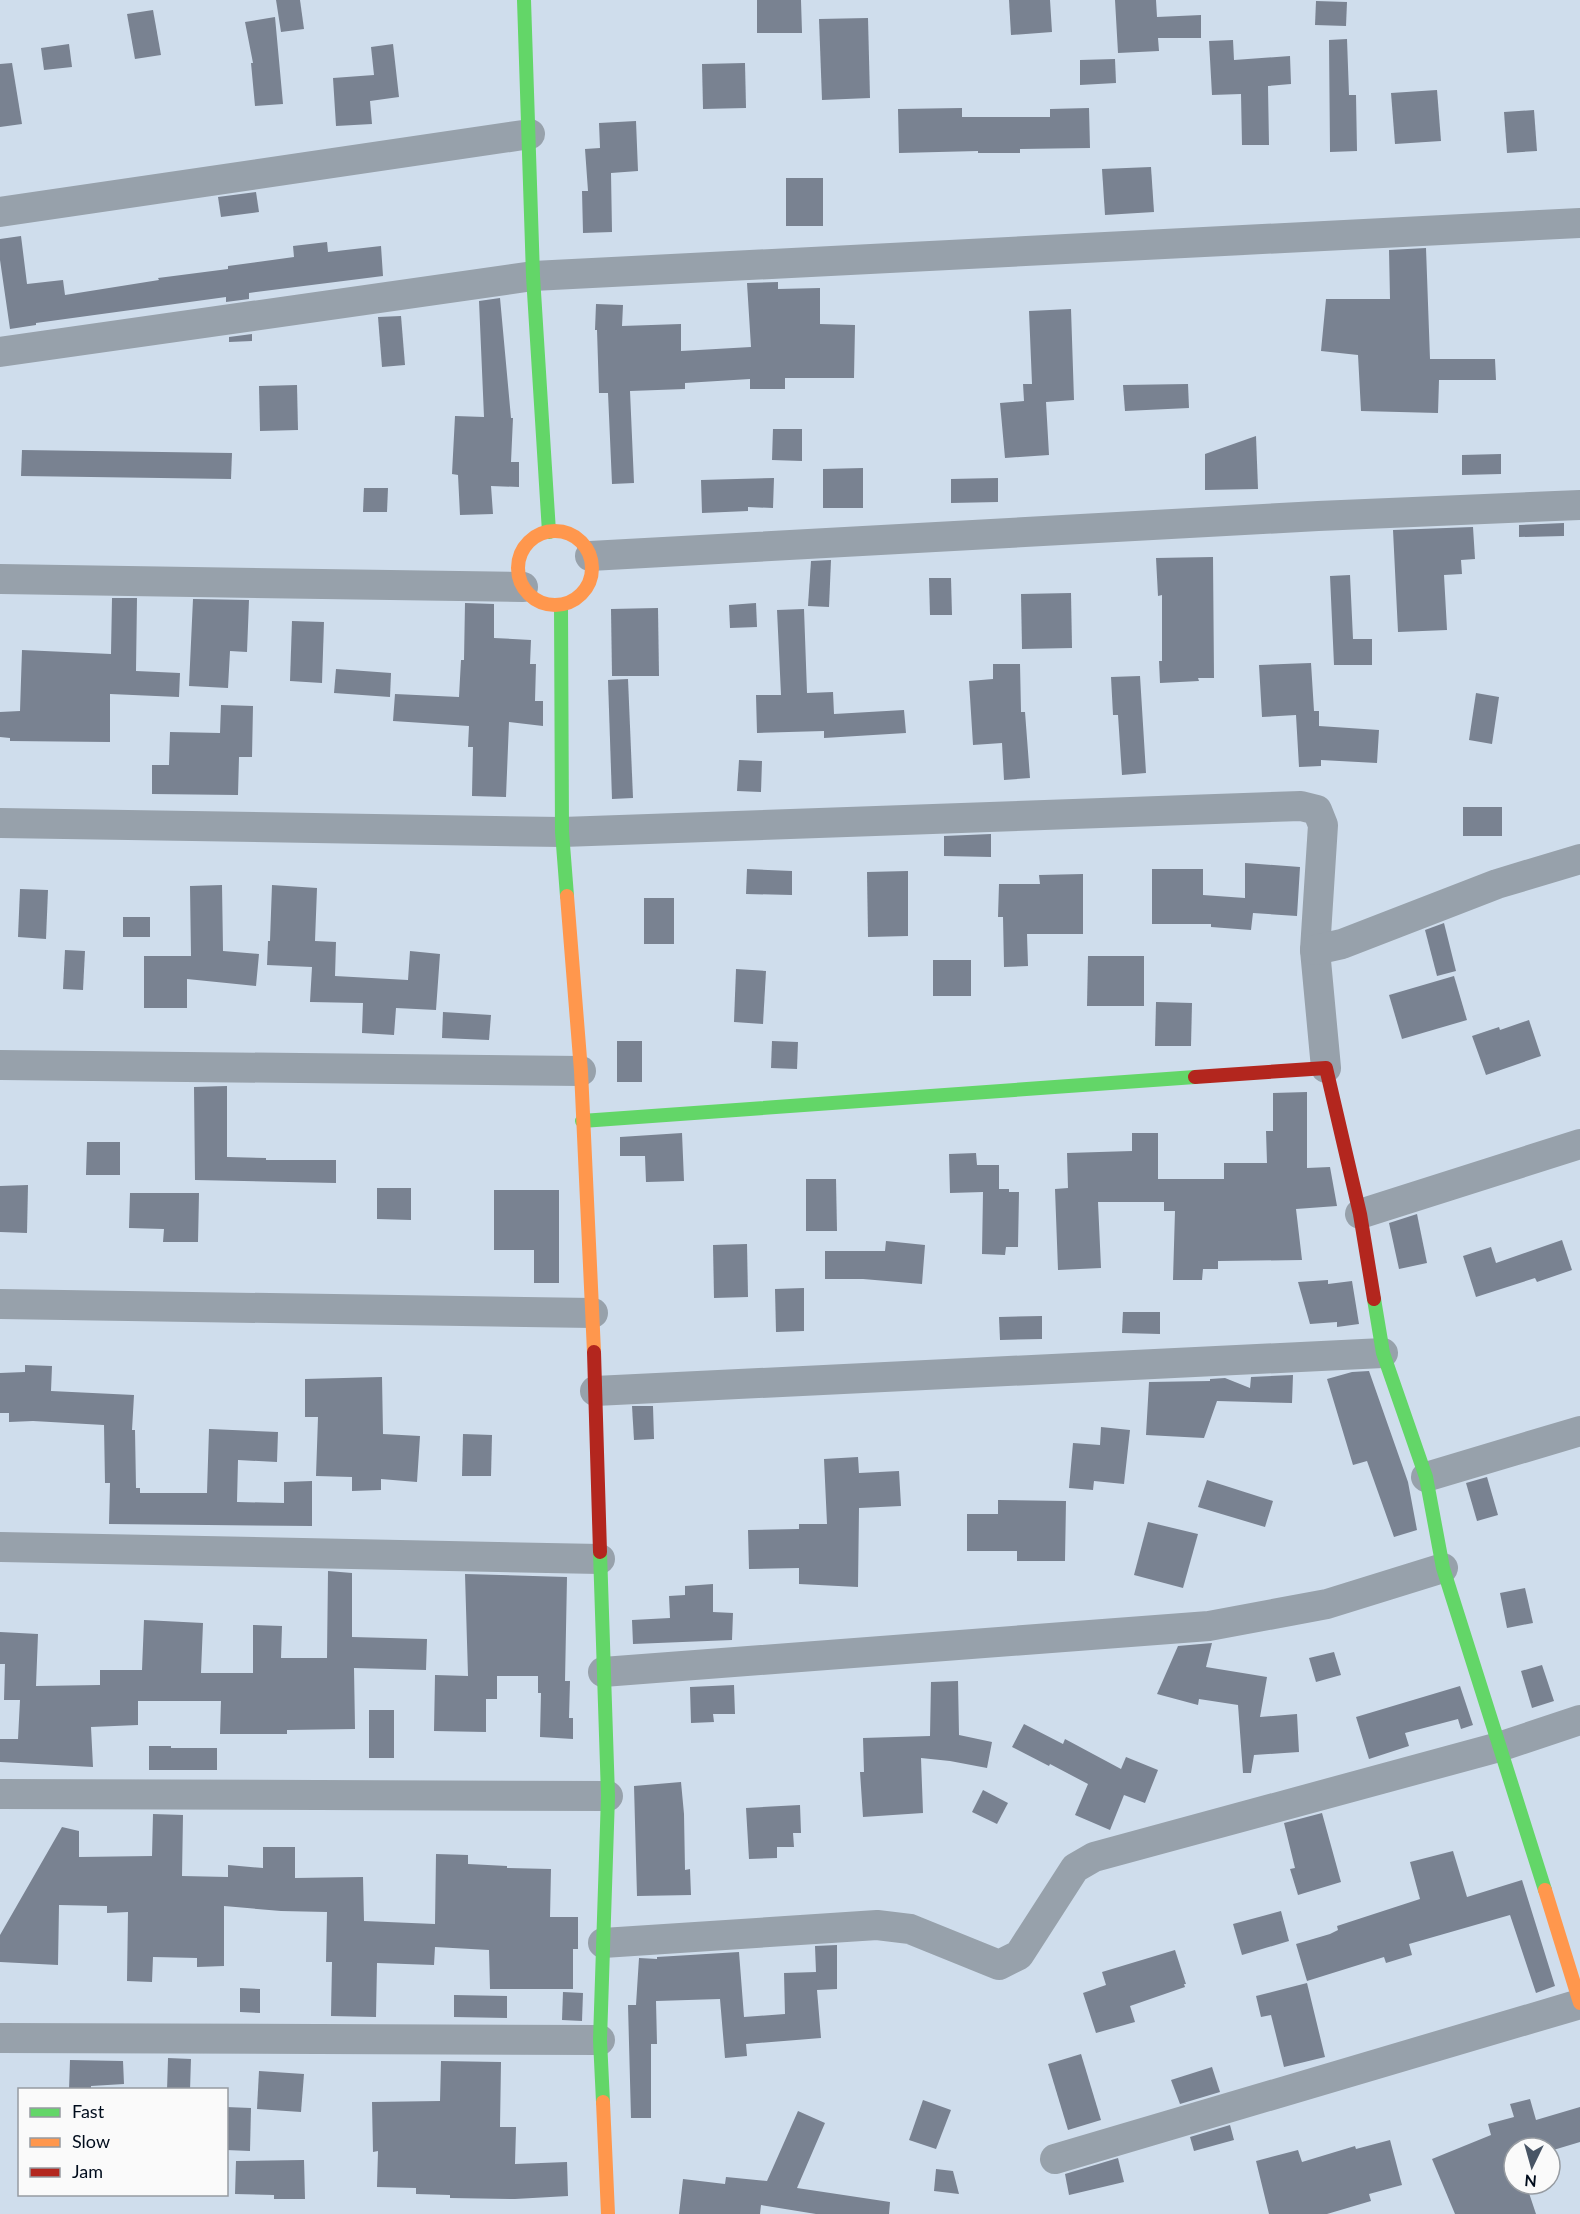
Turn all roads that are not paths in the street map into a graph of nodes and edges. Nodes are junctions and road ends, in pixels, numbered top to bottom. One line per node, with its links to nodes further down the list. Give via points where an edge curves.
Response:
1 (524, 0): 2 (main road)
2 (530, 134): 3 (street); 5 (main road)
3 (0, 212)
4 (1580, 223): 5 (street)
5 (533, 276): 6 (street); 8 (main road)
6 (0, 352)
7 (1580, 505): 9 (street)
8 (549, 532): 9 (main road, via 574,537); 11 (main road, via 525,547 519,560)
9 (590, 556): 12 (main road, via 590,582 578,597)
10 (0, 579): 11 (street)
11 (523, 588): 12 (main road, via 546,604)
12 (561, 605): 14 (main road)
13 (0, 823): 14 (street)
14 (562, 832): 16 (street, via 1301,806 1317,810 1323,825); 19 (main road)
15 (1580, 859): 16 (street, via 1497,884 1342,944)
16 (1315, 950): 18 (street)
17 (0, 1065): 19 (street)
18 (1326, 1068): 20 (main road); 22 (main road)
19 (581, 1071): 20 (main road)
20 (582, 1121): 24 (main road)
21 (1580, 1144): 22 (street)
22 (1359, 1214): 25 (main road)
23 (0, 1304): 24 (street)
24 (593, 1313): 26 (main road)
25 (1383, 1353): 26 (street); 28 (main road)
26 (595, 1391): 30 (main road)
27 (1580, 1431): 28 (street)
28 (1426, 1478): 31 (main road)
29 (0, 1547): 30 (street)
30 (600, 1559): 32 (main road)
31 (1443, 1568): 32 (street, via 1327,1604 1209,1626); 34 (main road)
32 (603, 1672): 36 (main road)
33 (1580, 1720): 34 (street)
34 (1499, 1747): 37 (street, via 1094,1857 1075,1869 1019,1955 999,1965 910,1929 877,1925); 38 (main road)
35 (0, 1794): 36 (street)
36 (608, 1797): 37 (main road)
37 (603, 1943): 40 (main road)
38 (1580, 2004): 41 (street)
39 (0, 2038): 40 (street)
40 (600, 2040): 42 (main road)
41 (1056, 2159)
42 (608, 2214)

